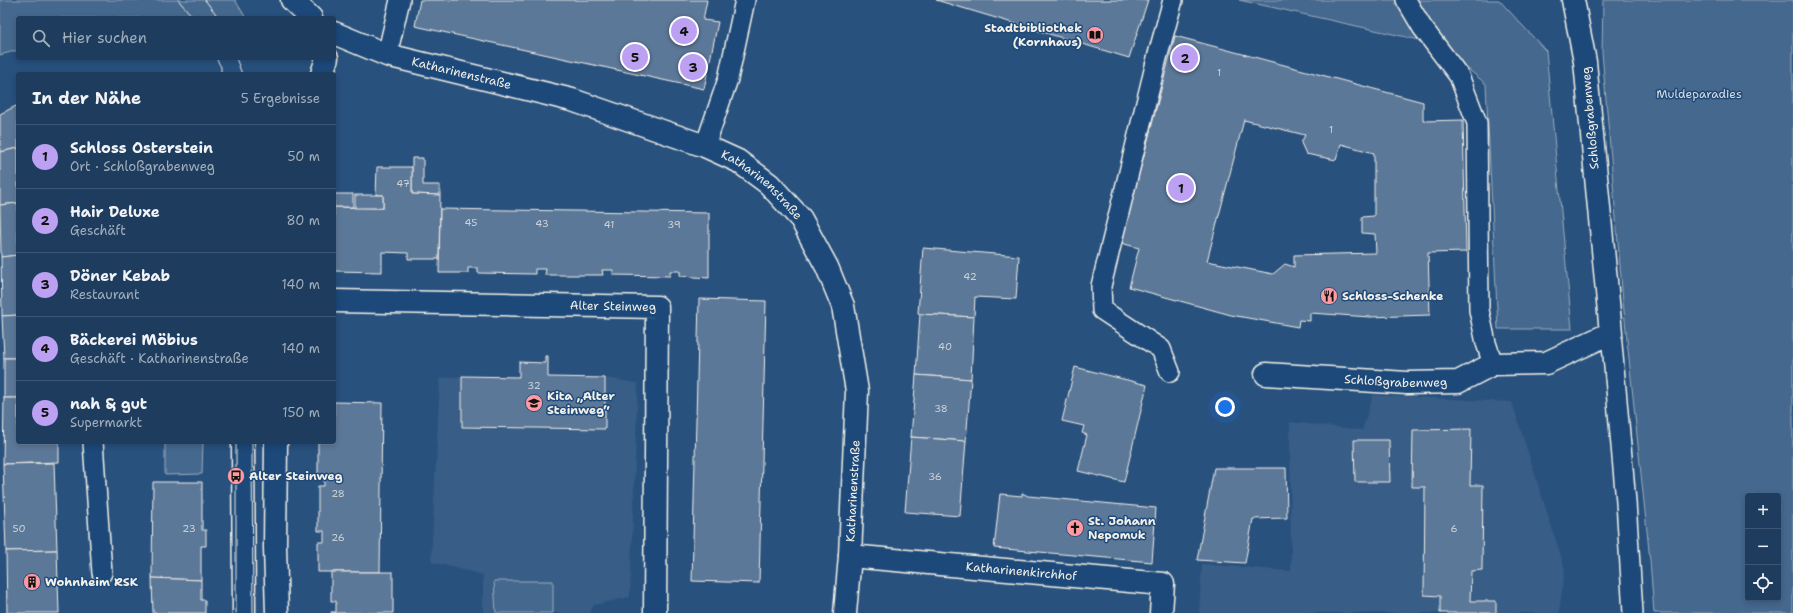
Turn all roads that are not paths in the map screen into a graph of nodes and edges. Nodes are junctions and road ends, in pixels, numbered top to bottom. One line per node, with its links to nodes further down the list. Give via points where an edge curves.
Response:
1 (292, 0): 7 (street)
2 (400, 0): 9 (lane)
3 (745, 0): 12 (lane, via 728,79)
4 (1173, 0): 16 (lane, via 1100,286 1102,310 1161,349)
5 (1406, 0): 15 (lane, via 1422,27 1458,76 1477,123 1479,310)
6 (1573, 0): 14 (street, Schloßgrabenweg, via 1585,62)
7 (309, 16)
8 (336, 36): 9 (street, Katharinenstraße)
9 (387, 56): 12 (street, Katharinenstraße, via 572,100)
10 (326, 60): 11 (street)
11 (323, 72)
12 (705, 146): 21 (street, Katharinenstraße, via 738,161 769,184 801,219 828,267 843,306 857,391)
13 (336, 301): 25 (street, Alter Steinweg, via 657,307)
14 (1611, 333): 15 (street, Schloßgrabenweg, via 1546,363); 28 (lane, Schloßgrabenweg)
15 (1493, 364): 17 (street, Schloßgrabenweg, via 1458,382 1407,383)
16 (1170, 372)
17 (1266, 374)
18 (93, 444): 22 (lane)
19 (244, 444): 23 (street)
20 (276, 444): 24 (street)
21 (850, 556): 26 (street, Katharinenstraße); 27 (street, Katharinenkirchhof, via 1163,584)
22 (102, 573)
23 (244, 613)
24 (277, 613)
25 (655, 613)
26 (846, 613)
27 (1162, 613)
28 (1633, 613)

